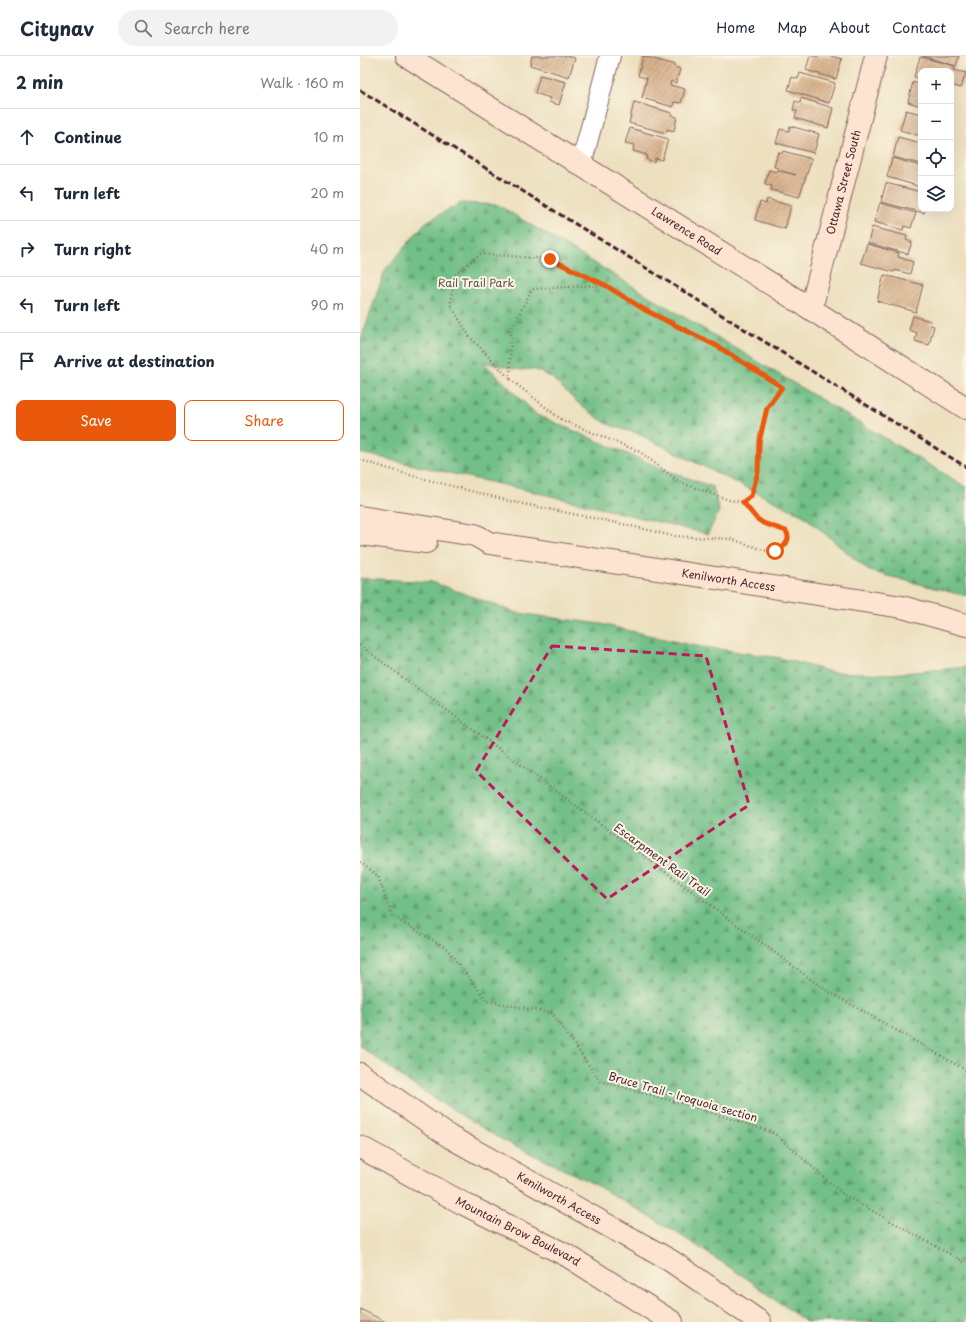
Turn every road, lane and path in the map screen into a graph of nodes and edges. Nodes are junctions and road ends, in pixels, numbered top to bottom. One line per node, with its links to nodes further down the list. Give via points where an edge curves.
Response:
1 (407, 56): 4 (main road, Lawrence Road)
2 (610, 56): 4 (street)
3 (876, 56): 6 (main road, Ottawa Street South)
4 (581, 165): 6 (main road, Lawrence Road)
5 (605, 285): 7 (path, via 532,289 511,330); 7 (path, via 550,259 480,254 456,275 450,304 470,337); 10 (path, via 645,310 717,346 782,387 767,408 759,442 758,472 751,496)
6 (811, 309): 8 (main road, Lawrence Road)
7 (510, 379): 10 (path, via 562,420 640,452 678,482 729,500)
8 (966, 408)
9 (360, 460): 10 (path, via 514,502 673,536 731,539 770,552 784,546 788,540 786,531 760,521)
10 (743, 502)
11 (360, 517): 13 (main road, Kenilworth Access, via 475,535)
12 (360, 534): 13 (main road, Kenilworth Access, via 474,548)
13 (489, 543): 14 (main road, Kenilworth Access, via 902,607)
14 (966, 625)
15 (360, 645): 17 (path, Escarpment Rail Trail, via 824,989)
16 (360, 862): 20 (path, Bruce Trail - Iroquoia section, via 378,876 392,916 446,948 487,1001 552,1013 600,1081 695,1107 774,1133 844,1195)
17 (966, 1070)
18 (360, 1074): 22 (main road, Kenilworth Access, via 450,1137 671,1261)
19 (360, 1147): 21 (main road, Mountain Brow Boulevard, via 464,1204 568,1256)
20 (966, 1264)
21 (672, 1322)
22 (760, 1322)

